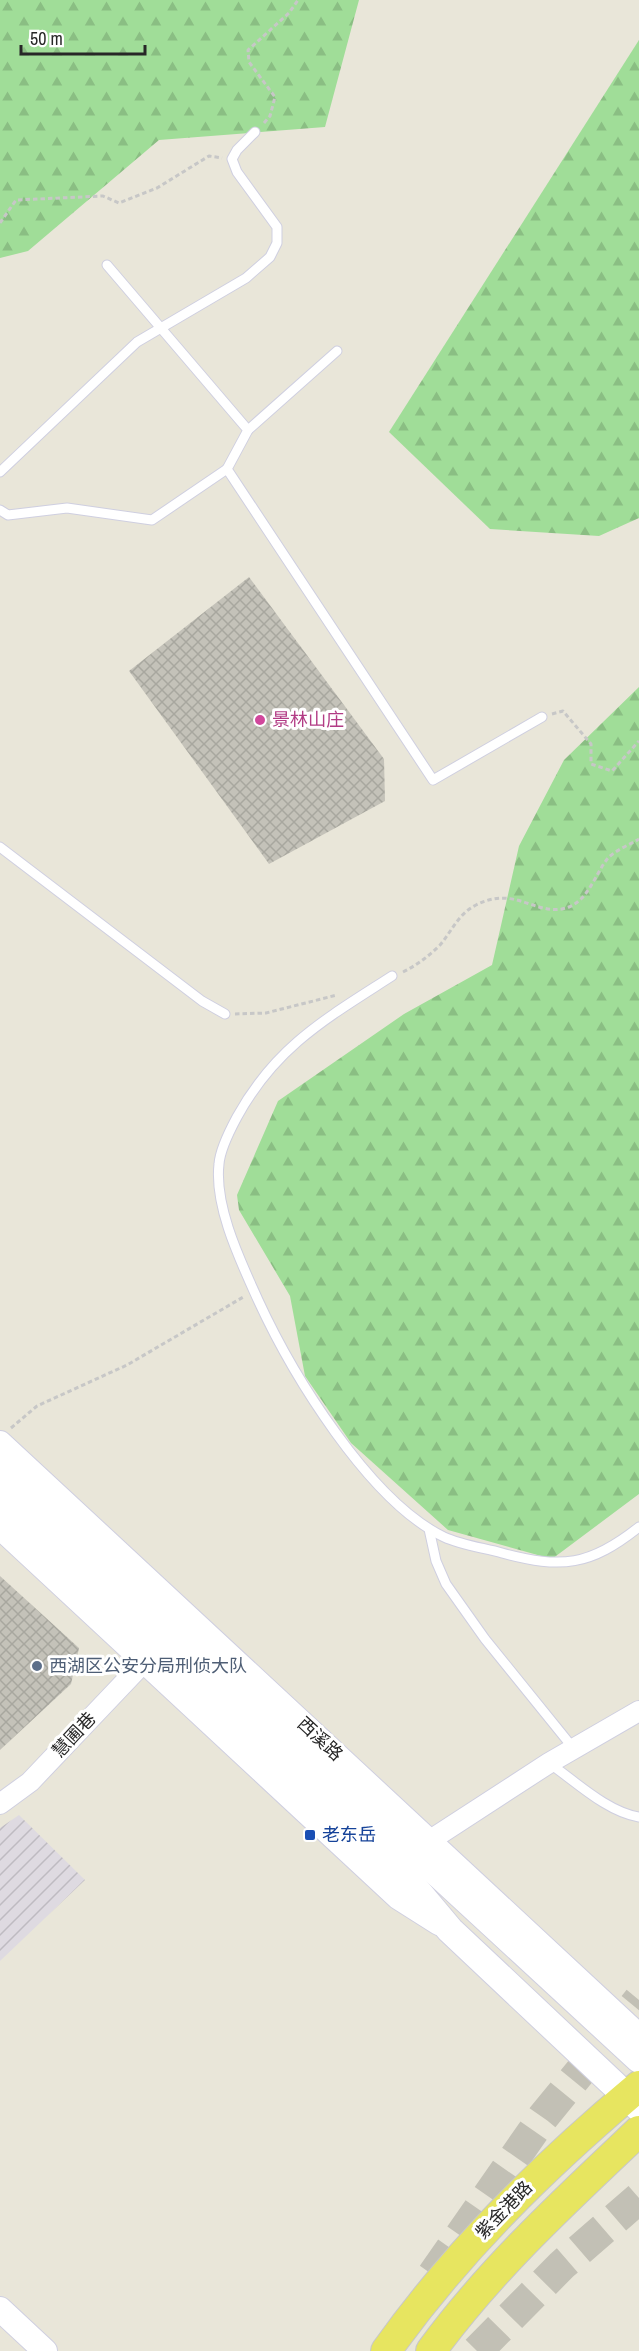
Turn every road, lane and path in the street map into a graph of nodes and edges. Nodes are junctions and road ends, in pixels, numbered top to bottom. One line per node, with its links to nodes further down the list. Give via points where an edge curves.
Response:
1 (298, 0): 2 (path, via 248,50 249,62 275,97 270,116)
2 (255, 132): 3 (lane)
3 (232, 159): 4 (path, via 209,156 158,188 119,203 103,196 16,200); 6 (lane, via 237,172 277,227 277,243 270,257 246,278)
4 (0, 223)
5 (107, 265): 6 (lane)
6 (163, 327): 8 (lane); 10 (lane, via 137,342)
7 (337, 351): 8 (lane)
8 (248, 430): 9 (lane)
9 (227, 469): 11 (lane, via 152,520 67,508 8,515); 12 (lane, via 433,780)
10 (0, 472)
11 (0, 510)
12 (542, 717): 13 (path, via 563,711 591,744 591,764 612,771)
13 (639, 741)
14 (639, 839): 16 (path, via 610,856 578,903 551,910 496,896 457,919 441,944 422,961)
15 (0, 847): 18 (lane, via 201,1001)
16 (393, 976): 19 (lane, via 297,1039 268,1068 231,1127 219,1163 222,1204)
17 (341, 994): 18 (path, via 266,1013)
18 (225, 1014)
19 (254, 1291): 20 (path, via 127,1365 37,1406); 25 (lane, via 292,1366 327,1421 372,1476)
20 (4, 1438): 32 (street, 西溪路)
21 (0, 1470): 35 (main road, 西溪路)
22 (0, 1498): 33 (main road, via 389,1861)
23 (0, 1527): 26 (street)
24 (639, 1527): 25 (lane, via 605,1551 563,1564 521,1558 446,1538)
25 (429, 1529): 28 (lane, via 436,1562 446,1584 484,1639)
26 (144, 1662): 30 (street, 慧圃巷, via 30,1782); 33 (street, via 398,1897)
27 (639, 1711): 28 (street)
28 (574, 1750): 29 (street)
29 (549, 1763): 31 (lane, via 601,1800); 32 (street)
30 (0, 1804)
31 (639, 1817)
32 (429, 1841): 34 (street, 西溪路)
33 (450, 1930): 36 (main road)
34 (639, 2036)
35 (639, 2059)
36 (635, 2097): 40 (main road, 紫金港路, via 532,2180 460,2255)
37 (639, 2131): 41 (main road, via 458,2314)
38 (0, 2309): 39 (street)
39 (45, 2351)
40 (386, 2351)
41 (431, 2351)

